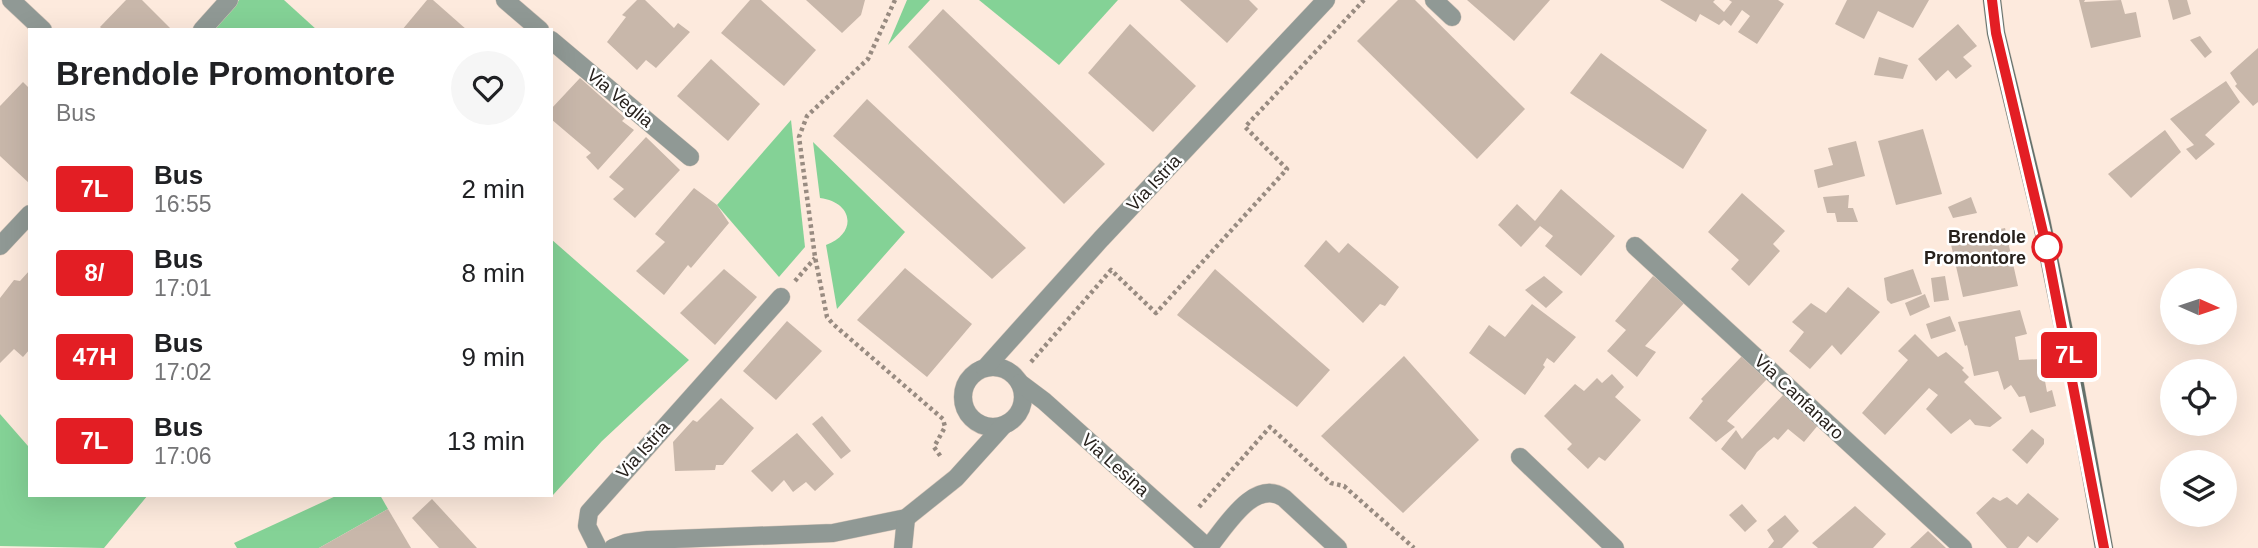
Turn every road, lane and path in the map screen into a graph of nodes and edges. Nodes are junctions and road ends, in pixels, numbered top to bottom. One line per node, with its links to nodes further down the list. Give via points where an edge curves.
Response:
1 (10, 0): 10 (street)
2 (229, 0): 11 (street)
3 (505, 0): 12 (street)
4 (895, 0): 24 (path, via 868,60 807,116 802,126 799,137 805,186 827,317 943,419 945,427 934,447)
5 (1326, 0): 19 (street, Via Istria)
6 (1364, 0): 20 (path, via 1245,127 1287,169 1156,313 1111,270 1030,361)
7 (1434, 0): 9 (street)
8 (1992, 0): 35 (street, via 2054,283)
9 (1452, 17)
10 (41, 28)
11 (204, 28)
12 (538, 28)
13 (553, 42): 14 (street, Via Veglia)
14 (690, 157)
15 (28, 216): 16 (street)
16 (0, 246)
17 (1635, 246): 34 (street, Via Canfanaro)
18 (781, 297): 27 (street, Via Istria, via 589,512 587,526)
19 (985, 368): 21 (street, via 1005,369); 22 (street, Via Istria, via 965,387 964,406 975,422)
20 (1041, 370)
21 (1020, 383): 22 (street, via 1023,404); 30 (street, Via Lesina)
22 (1003, 426): 24 (street)
23 (1520, 457): 33 (street)
24 (956, 478): 26 (street)
25 (1196, 510): 32 (path, via 1270,427 1331,483 1344,486)
26 (905, 518): 28 (street, via 833,533 648,540); 29 (street)
27 (598, 548)
28 (613, 548)
29 (903, 548)
30 (1208, 548): 31 (street, Via Lesina, via 1250,499 1267,492 1284,498)
31 (1338, 548)
32 (1414, 548)
33 (1615, 548)
34 (1963, 548)
35 (2104, 548)

